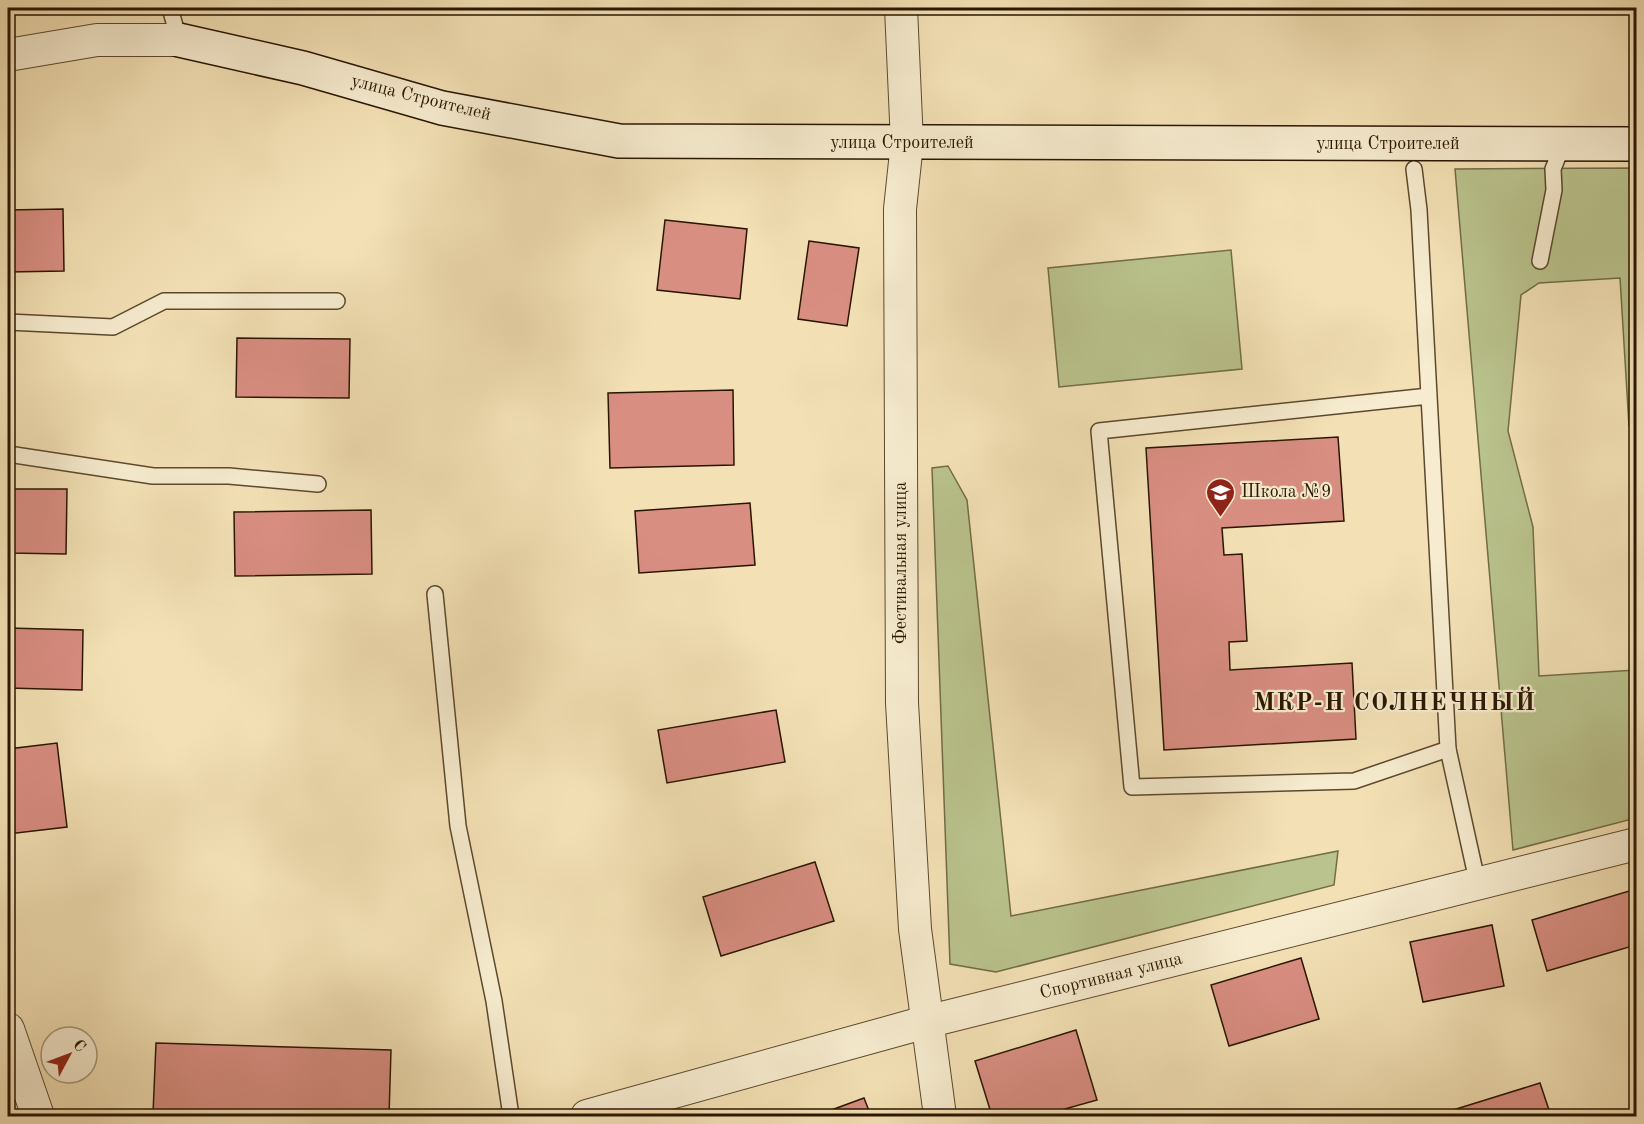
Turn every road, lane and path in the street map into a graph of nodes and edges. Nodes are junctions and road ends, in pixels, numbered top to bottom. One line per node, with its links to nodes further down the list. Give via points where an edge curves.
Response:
1 (170, 8): 3 (lane)
2 (901, 8): 5 (street, Фестивальная улица)
3 (179, 40): 4 (street, via 97,40); 5 (street, улица Строителей, via 303,68 442,108 620,141)
4 (8, 56)
5 (907, 143): 6 (street, улица Строителей); 19 (street, Фестивальная улица, via 900,209 902,703 915,929)
6 (1563, 144): 7 (street, улица Строителей); 9 (lane, via 1553,169 1554,190)
7 (1636, 144)
8 (1414, 169): 12 (lane)
9 (1540, 261)
10 (337, 301): 11 (lane, via 164,301 113,327)
11 (8, 322)
12 (1429, 396): 16 (lane); 16 (lane, via 1099,431 1132,787 1354,781)
13 (8, 454): 14 (lane, via 153,476 229,476)
14 (318, 484)
15 (435, 594): 22 (lane, via 458,826 494,1001)
16 (1448, 749): 18 (lane)
17 (1636, 844): 18 (street, Спортивная улица)
18 (1478, 885): 19 (street, Спортивная улица)
19 (926, 1022): 23 (street, Спортивная улица); 24 (street, Фестивальная улица)
20 (8, 1029): 21 (street)
21 (38, 1116)
22 (511, 1116)
23 (587, 1116)
24 (940, 1116)

